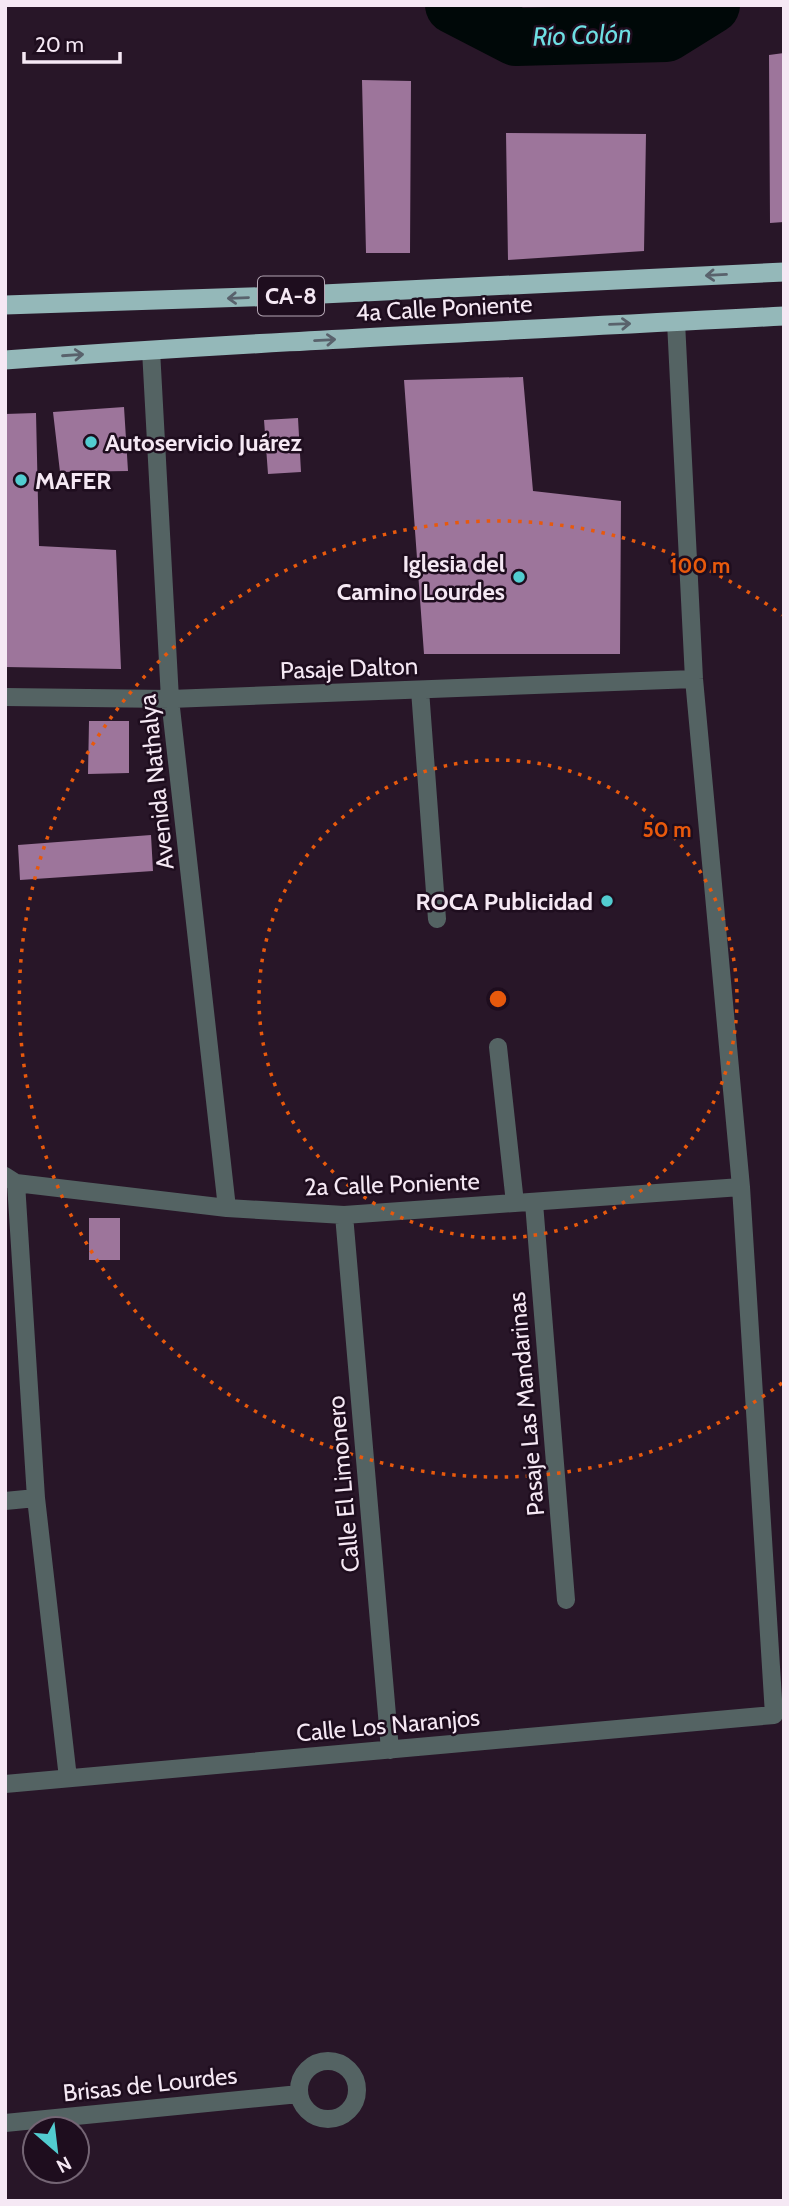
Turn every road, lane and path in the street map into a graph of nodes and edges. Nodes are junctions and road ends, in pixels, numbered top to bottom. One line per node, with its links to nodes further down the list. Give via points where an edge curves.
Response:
1 (784, 272): 2 (highway, 4a Calle Poniente / CA-8, one-way to 2)
2 (5, 305)
3 (784, 316): 4 (highway, CA-8)
4 (676, 322): 5 (highway, 4a Calle Poniente / CA-8, one-way to 4); 7 (street)
5 (151, 350): 6 (highway, 4a Calle Poniente / CA-8, one-way to 5); 10 (street, Avenida Nathalya)
6 (5, 360)
7 (694, 679): 8 (street, Pasaje Dalton); 14 (street)
8 (420, 690): 10 (street, Pasaje Dalton); 11 (street)
9 (5, 697): 10 (street, Pasaje Dalton)
10 (170, 699): 17 (street, Avenida Nathalya)
11 (437, 919)
12 (498, 1047): 15 (street)
13 (11, 1180): 17 (street, 2a Calle Poniente); 19 (street)
14 (741, 1187): 16 (street, 2a Calle Poniente); 22 (street, Calle Los Naranjos, via 774,1715)
15 (515, 1203): 16 (street, 2a Calle Poniente); 18 (street, 2a Calle Poniente)
16 (534, 1203): 21 (street, Pasaje Las Mandarinas)
17 (227, 1208): 18 (street, 2a Calle Poniente)
18 (344, 1215): 22 (street, Calle El Limonero)
19 (36, 1498): 20 (street); 23 (street)
20 (5, 1501)
21 (566, 1600)
22 (390, 1750): 23 (street, Calle Los Naranjos)
23 (68, 1778): 24 (street, Calle Los Naranjos)
24 (5, 1784)
25 (299, 2094): 26 (street, Brisas de Lourdes)
26 (5, 2123)

